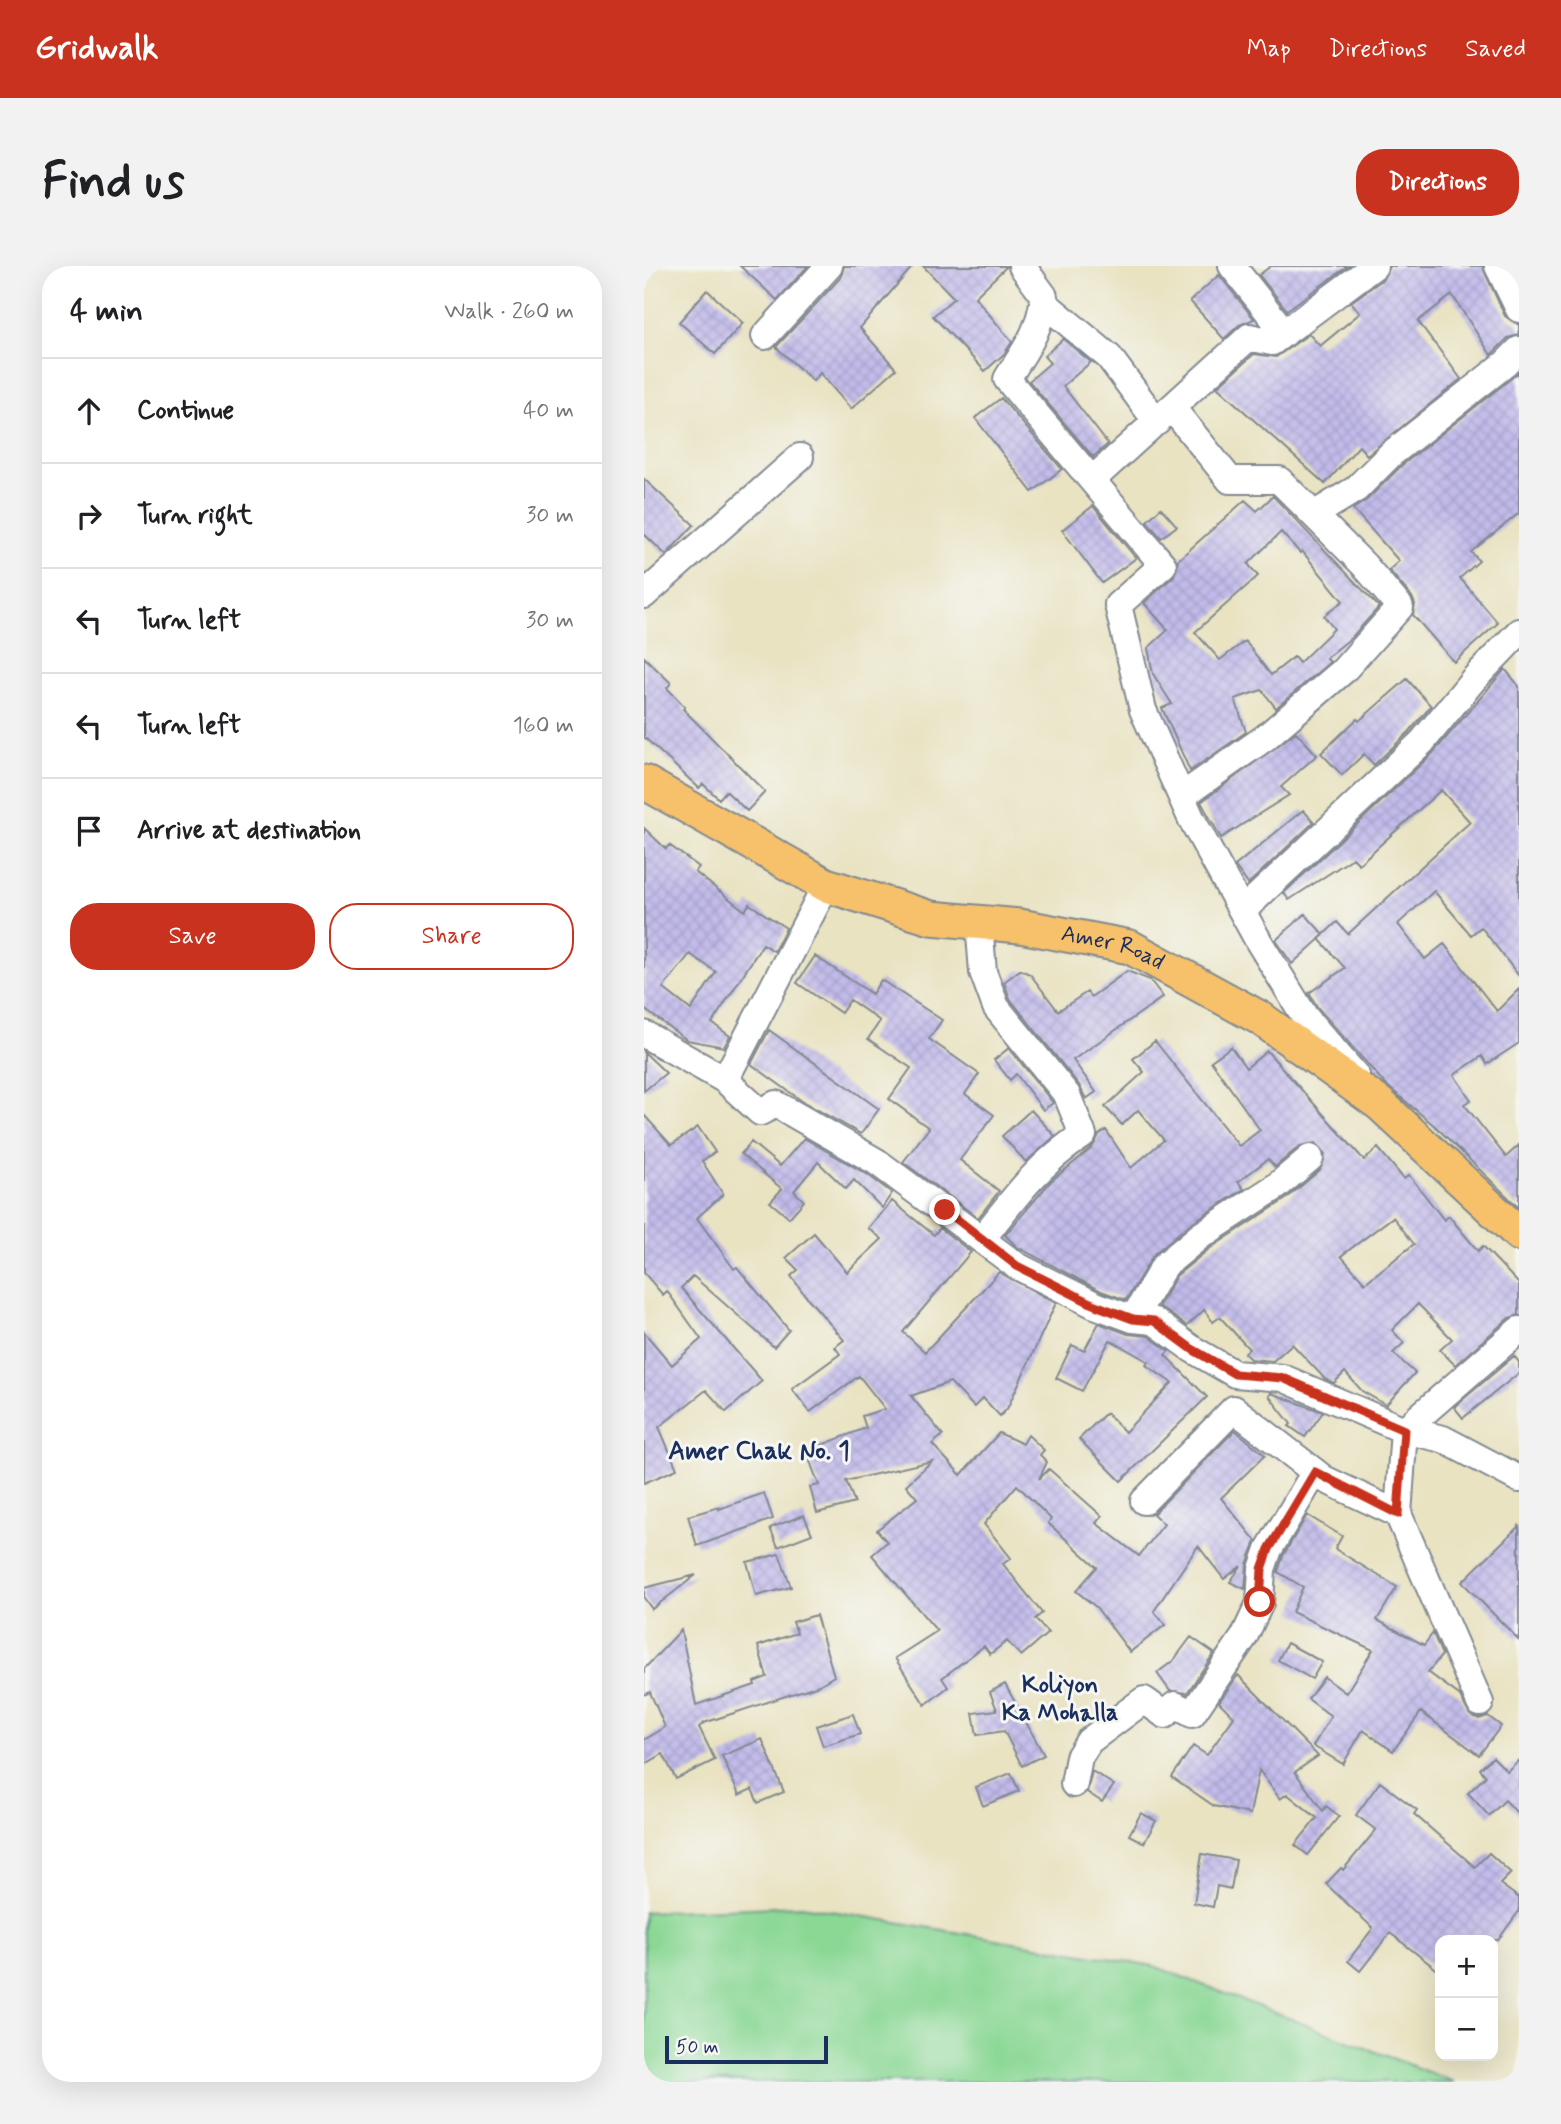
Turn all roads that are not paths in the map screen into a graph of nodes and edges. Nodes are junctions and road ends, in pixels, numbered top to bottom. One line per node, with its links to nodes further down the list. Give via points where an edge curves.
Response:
1 (829, 266): 9 (street)
2 (1022, 266): 6 (street, via 1044,296)
3 (1232, 266): 8 (street)
4 (1374, 266): 8 (street)
5 (1498, 266): 7 (street)
6 (1043, 302): 11 (street, via 1109,357); 13 (street, via 1040,324 1007,379)
7 (1519, 309)
8 (1285, 333): 11 (street, via 1272,342 1249,337)
9 (765, 336)
10 (1519, 349): 14 (street, via 1391,454 1356,489)
11 (1164, 415): 13 (street); 14 (street, via 1230,480 1279,480)
12 (800, 457): 15 (street)
13 (1093, 480): 18 (street, via 1163,565 1118,605 1143,710)
14 (1315, 514): 18 (street, via 1400,607 1343,671 1266,737)
15 (644, 595)
16 (1518, 634): 20 (street, via 1422,742)
17 (644, 782): 19 (main road, Amer Road)
18 (1182, 796): 20 (street)
19 (826, 885): 21 (main road, Amer Road, via 931,918); 23 (street)
20 (1242, 911): 24 (street, via 1305,1017)
21 (979, 922): 24 (main road, Amer Road, via 1130,947 1259,1018); 27 (street, via 983,972 996,1007 1067,1095 1083,1135 1055,1153 1027,1180)
22 (644, 1034): 23 (street)
23 (725, 1080): 27 (street, via 760,1112 776,1104 877,1162)
24 (1380, 1104): 26 (main road, Amer Road)
25 (1310, 1157): 28 (street, via 1278,1186 1200,1236 1164,1266)
26 (1519, 1234)
27 (982, 1239): 28 (street, via 1017,1266)
28 (1133, 1319): 30 (street, via 1154,1321 1235,1374 1283,1378)
29 (1519, 1330): 30 (street)
30 (1404, 1430): 32 (street, via 1443,1439); 34 (street)
31 (1315, 1472): 33 (street, via 1234,1409); 34 (street); 36 (street, via 1269,1549 1262,1569 1260,1602 1244,1637 1192,1714 1175,1705 1165,1715 1144,1700 1089,1741 1079,1757)
32 (1519, 1479)
33 (1144, 1501)
34 (1398, 1514): 35 (street)
35 (1480, 1703)
36 (1074, 1784)

